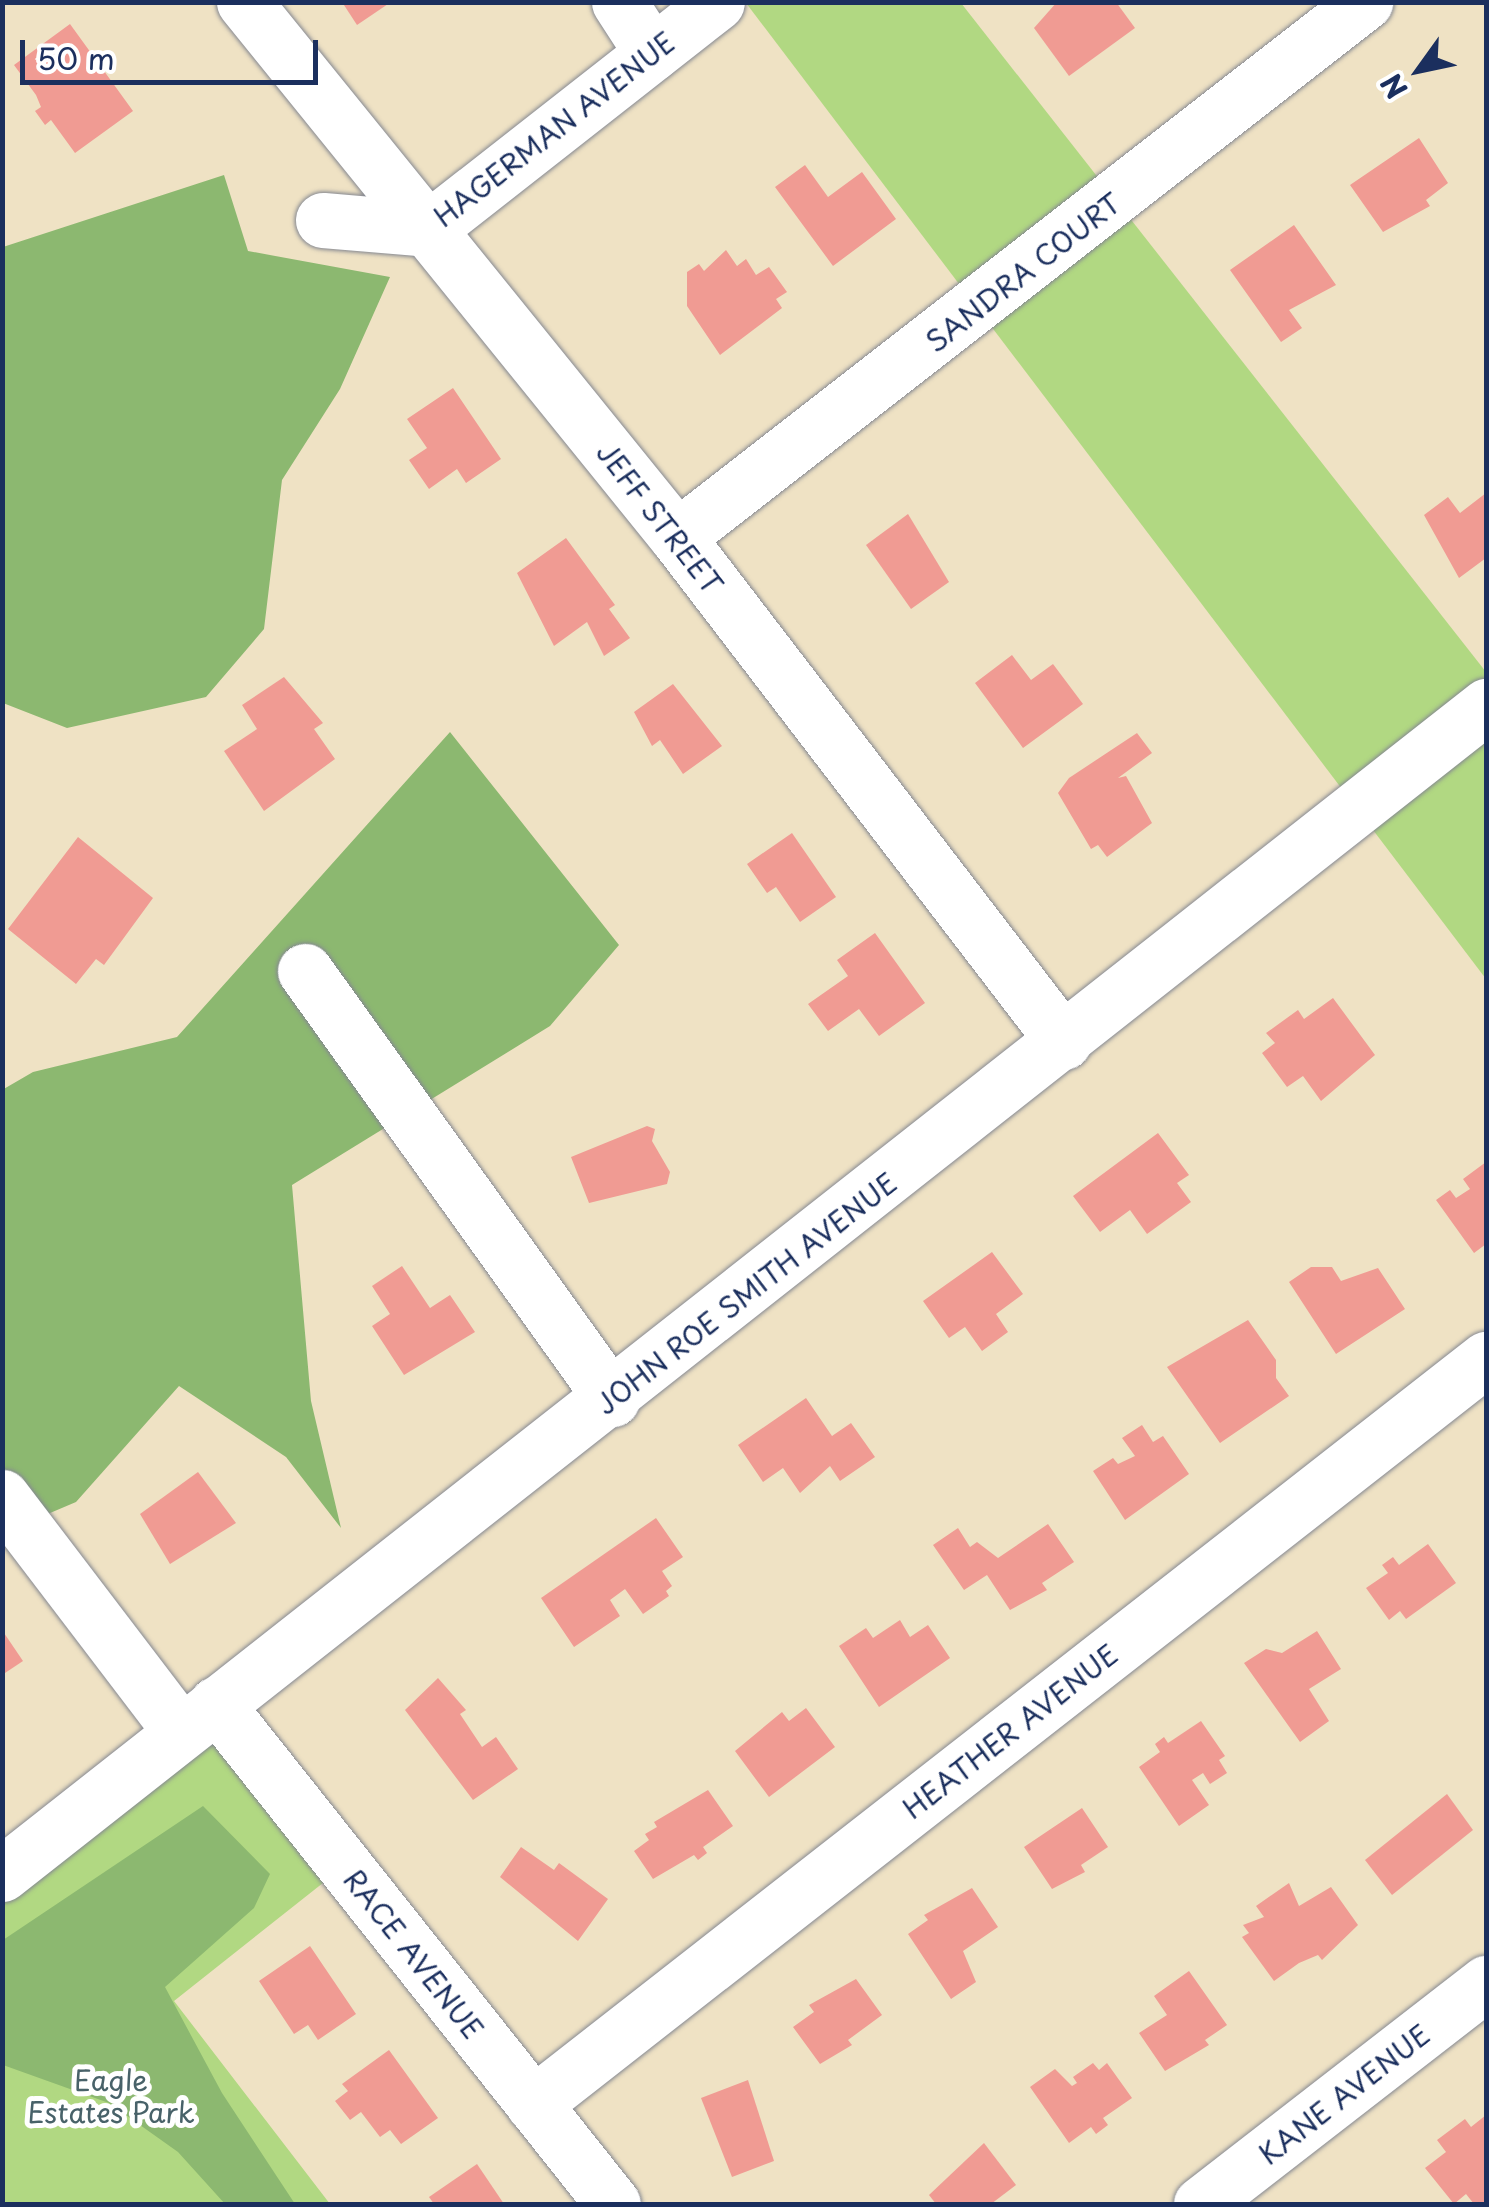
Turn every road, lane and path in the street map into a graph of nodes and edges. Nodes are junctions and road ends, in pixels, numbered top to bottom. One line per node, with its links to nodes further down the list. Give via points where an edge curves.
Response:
1 (244, 2): 7 (street, JEFF STREET)
2 (618, 2): 5 (street)
3 (717, 2): 5 (street, HAGERMAN AVENUE)
4 (1365, 2): 8 (street, SANDRA COURT)
5 (652, 54): 7 (street, HAGERMAN AVENUE)
6 (323, 220): 7 (street, HAGERMAN AVENUE)
7 (428, 229): 8 (street, JEFF STREET)
8 (677, 538): 11 (street, JEFF STREET)
9 (1486, 706): 11 (street, JOHN ROE SMITH AVENUE)
10 (305, 971): 13 (street)
11 (1064, 1042): 13 (street, JOHN ROE SMITH AVENUE)
12 (1486, 1359): 18 (street, HEATHER AVENUE)
13 (612, 1399): 15 (street, JOHN ROE SMITH AVENUE)
14 (2, 1497): 15 (street, RACE AVENUE)
15 (198, 1718): 16 (street, JOHN ROE SMITH AVENUE); 18 (street, RACE AVENUE)
16 (2, 1874)
17 (1486, 1984): 20 (street, KANE AVENUE)
18 (533, 2104): 19 (street, RACE AVENUE)
19 (613, 2204)
20 (1200, 2204)

